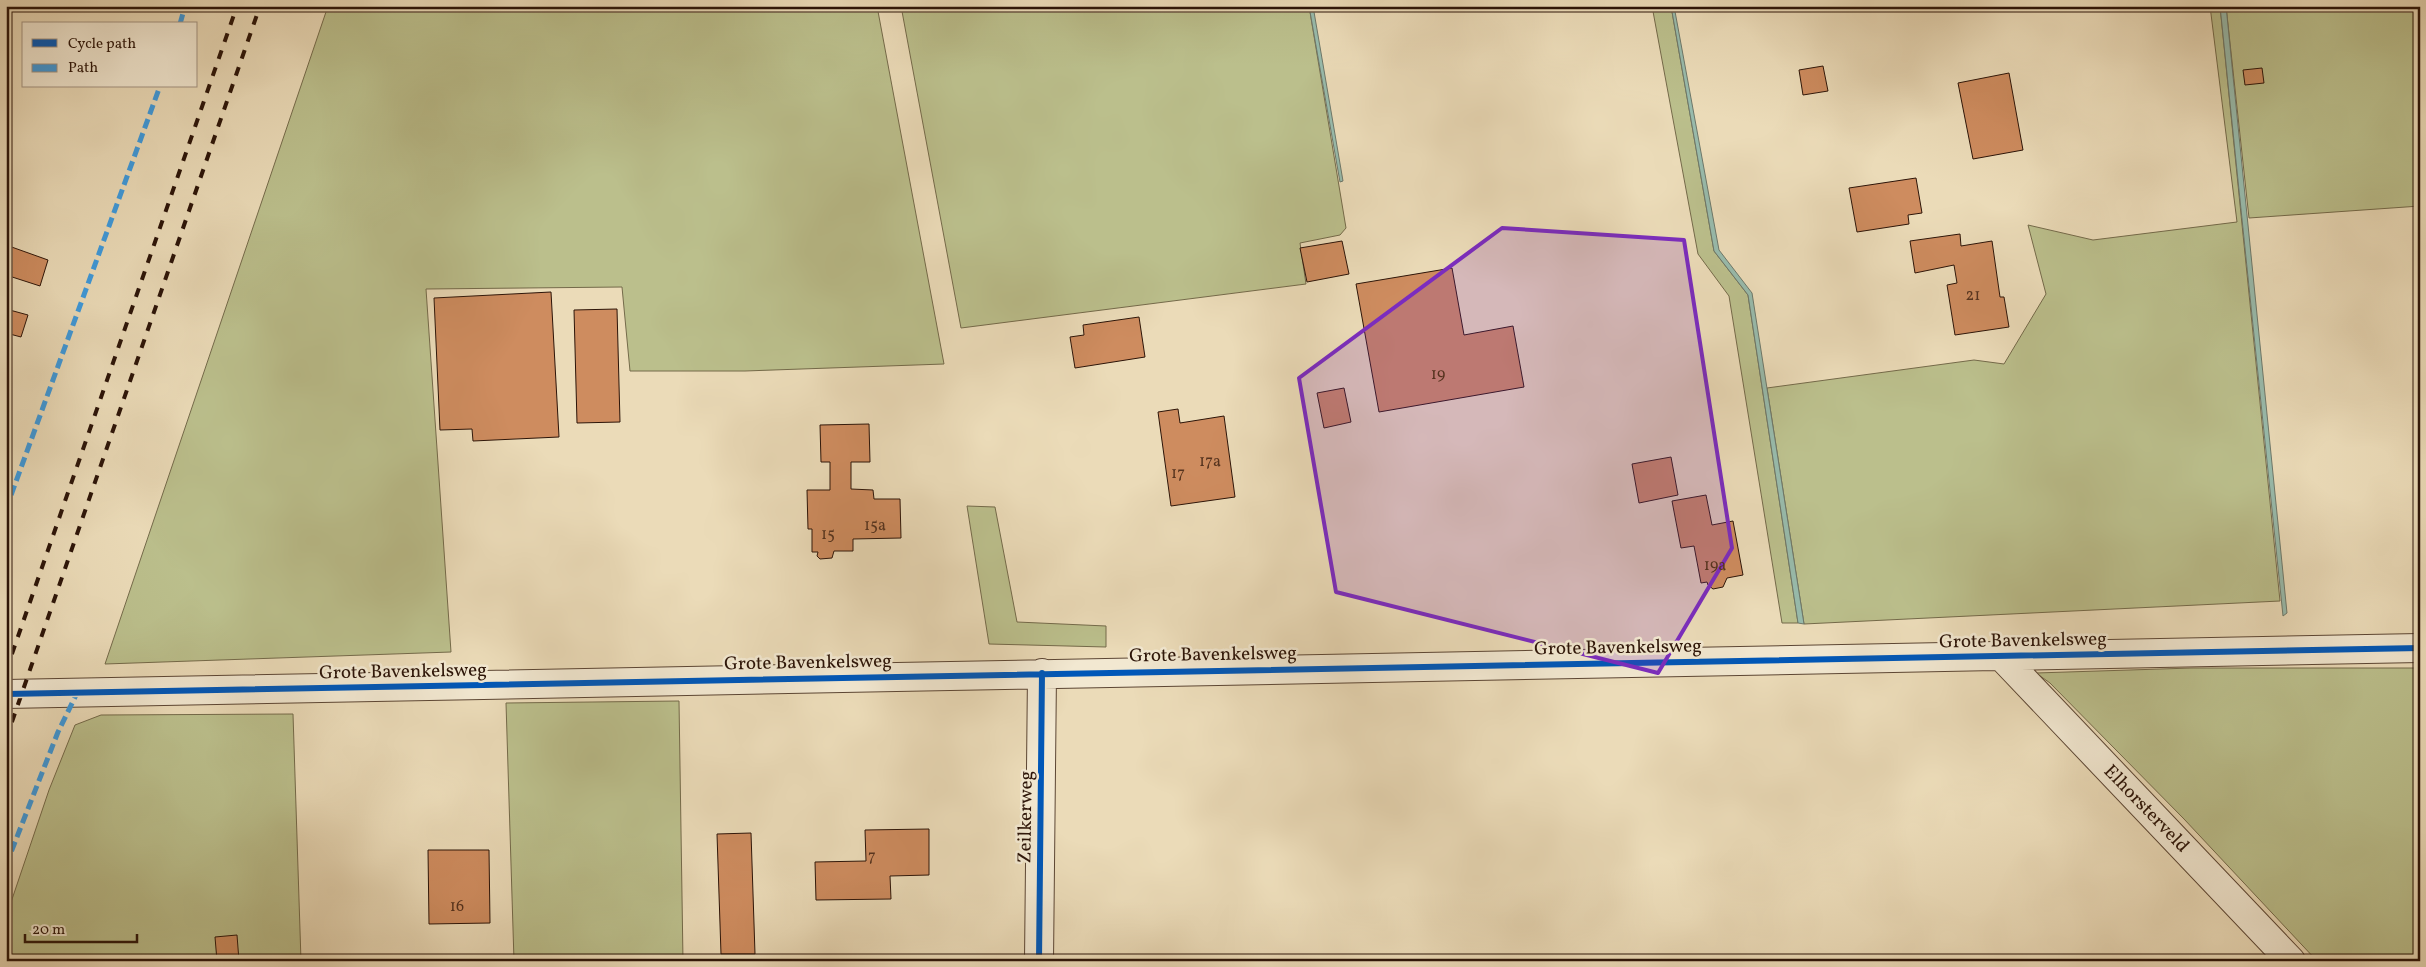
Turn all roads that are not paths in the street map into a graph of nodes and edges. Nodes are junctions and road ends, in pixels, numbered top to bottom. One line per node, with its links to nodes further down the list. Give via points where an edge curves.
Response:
1 (2420, 648): 2 (street, Grote Bavenkelsweg)
2 (2002, 656): 3 (street, Grote Bavenkelsweg); 6 (street, Elhorsterveld)
3 (1042, 673): 4 (street, Grote Bavenkelsweg); 5 (street, Zeilkerweg)
4 (6, 694)
5 (1039, 961)
6 (2291, 961)

